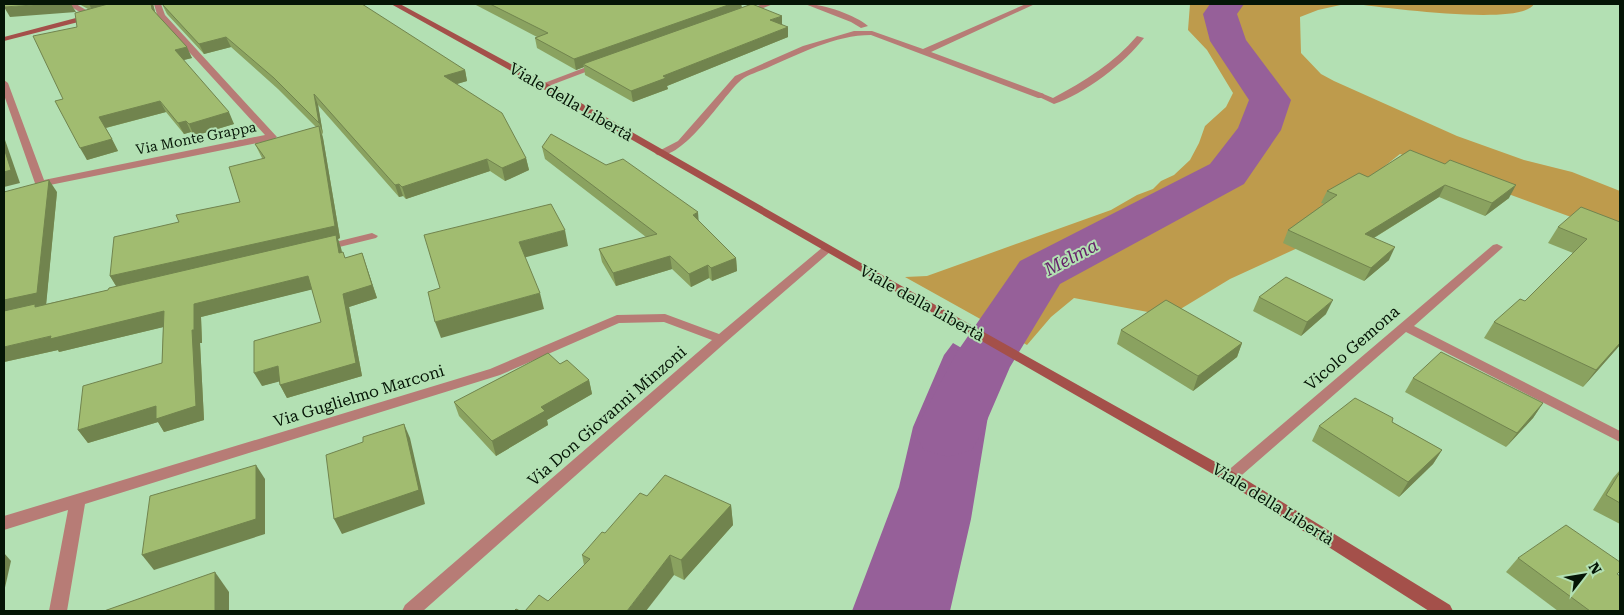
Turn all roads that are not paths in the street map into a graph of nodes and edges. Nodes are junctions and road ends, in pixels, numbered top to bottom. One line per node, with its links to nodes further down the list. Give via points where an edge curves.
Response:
1 (71, 4): 8 (street)
2 (158, 4): 15 (street, Via Monte Grappa, via 161,16 272,137 40,184)
3 (395, 4): 16 (street, Viale della Libertà)
4 (769, 4): 9 (street)
5 (809, 4): 10 (street)
6 (1031, 4): 13 (street)
7 (101, 14): 8 (street)
8 (92, 16): 12 (street)
9 (733, 17)
10 (864, 26)
11 (1140, 38): 13 (street, via 1130,51 1091,81 1054,101)
12 (4, 40)
13 (924, 52): 17 (street, via 872,32 854,33 806,48 738,78 681,143)
14 (606, 62): 16 (street)
15 (4, 83)
16 (543, 85): 17 (street, Viale della Libertà)
17 (660, 153): 20 (street, Viale della Libertà)
18 (372, 236): 21 (street)
19 (1497, 247): 22 (street, Vicolo Gemona)
20 (827, 249): 23 (street, Via Don Giovanni Minzoni); 25 (street, Viale della Libertà)
21 (314, 250)
22 (1404, 326): 24 (street); 25 (street, Vicolo Gemona)
23 (721, 339): 26 (street, Via Guglielmo Marconi, via 665,318 618,319 495,372); 29 (street, Via Don Giovanni Minzoni)
24 (1620, 437)
25 (1230, 476): 30 (street, Viale della Libertà)
26 (78, 501): 27 (street, Via Guglielmo Marconi); 28 (street)
27 (4, 523)
28 (58, 611)
29 (411, 611)
30 (1444, 611)

